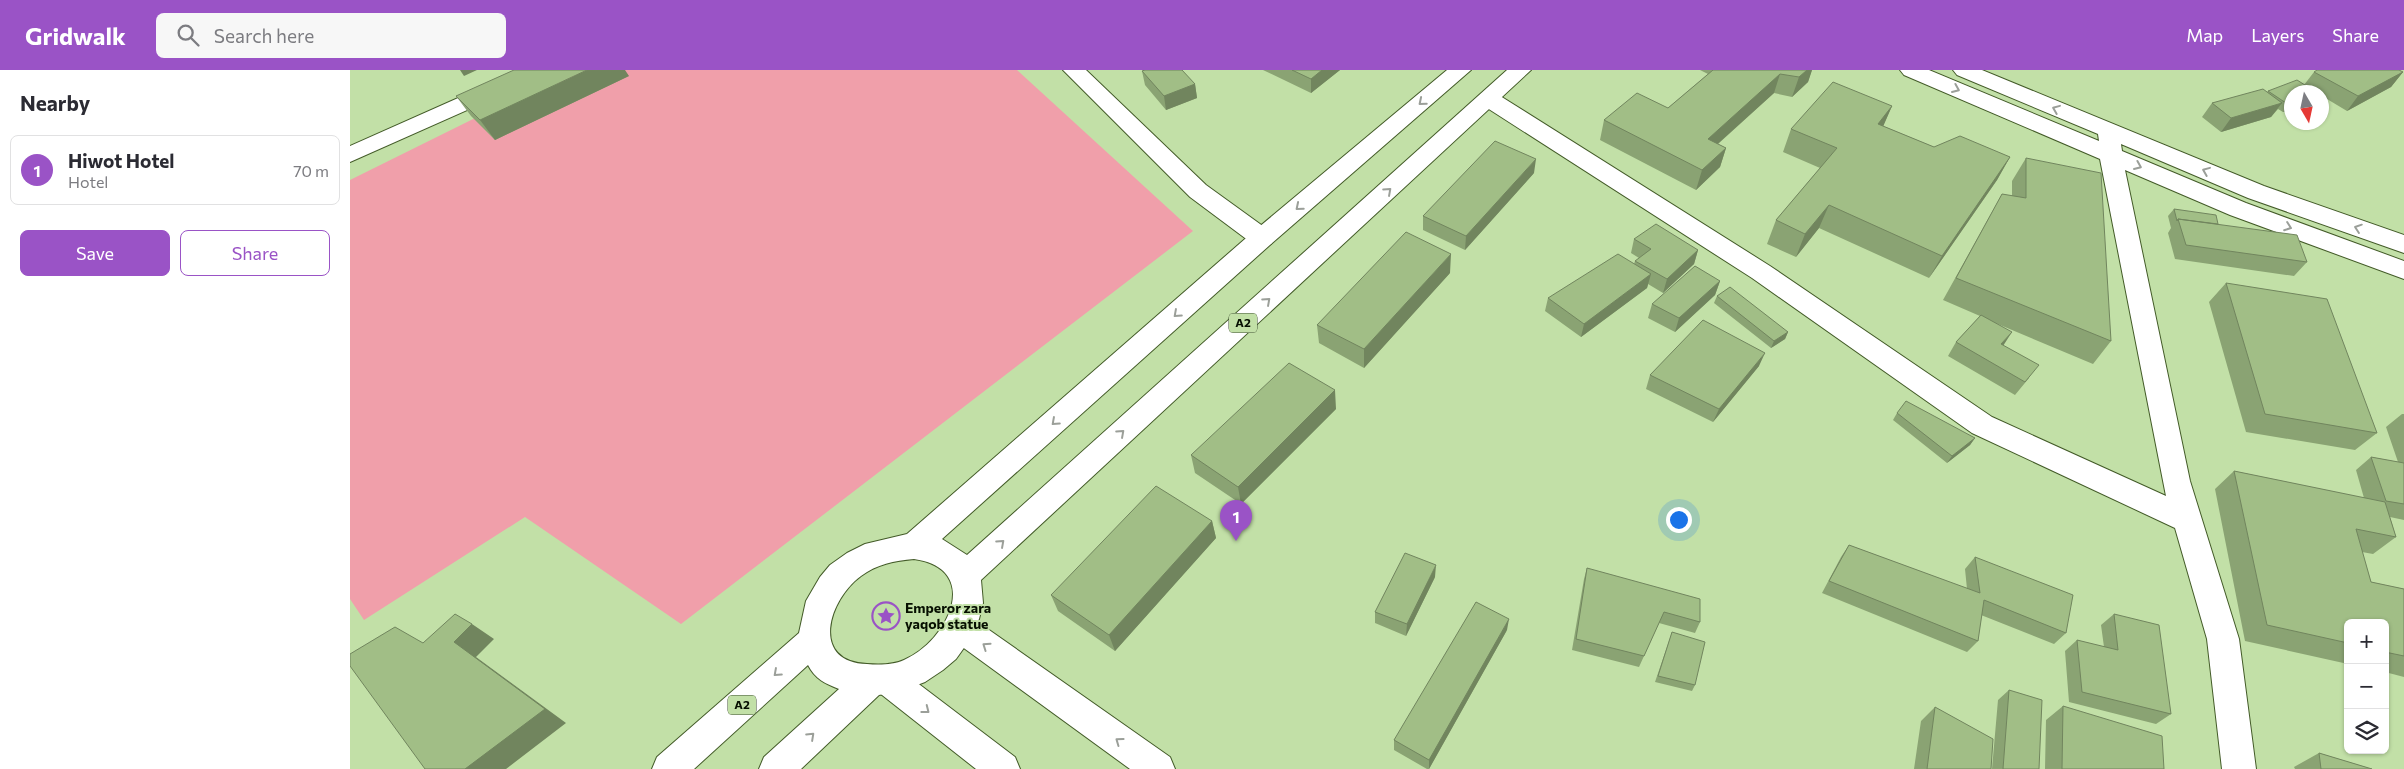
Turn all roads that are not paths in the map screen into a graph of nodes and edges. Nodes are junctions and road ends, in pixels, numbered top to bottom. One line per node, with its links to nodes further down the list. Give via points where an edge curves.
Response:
1 (539, 70): 10 (main road)
2 (1074, 70): 11 (main road, via 1198,191)
3 (1460, 70): 11 (main road, one-way to 11)
4 (1520, 70): 8 (main road, A2)
5 (1911, 70): 9 (main road, one-way to 9)
6 (1964, 70): 7 (main road)
7 (2000, 76): 9 (main road, one-way to 7)
8 (1490, 99): 14 (main road, via 1761,272 1982,425); 16 (main road, A2, one-way to 8)
9 (2110, 143): 12 (main road, one-way to 9); 13 (main road, one-way to 13, via 2238,209); 14 (main road, via 2176,481)
10 (350, 155)
11 (1262, 238): 15 (main road, one-way to 15)
12 (2404, 244)
13 (2404, 270)
14 (2188, 520): 24 (main road, via 2223,638)
15 (914, 546): 16 (main road, via 936,550 953,560); 18 (main road, via 889,548 864,558 841,574 824,594 814,617)
16 (965, 576): 17 (main road, via 969,592 968,610)
17 (961, 628): 19 (main road, via 931,661 910,673); 23 (main road, one-way to 17)
18 (814, 640): 19 (main road, via 820,657 832,670 850,678); 20 (main road, A2, one-way to 20)
19 (879, 680): 21 (main road, one-way to 19); 22 (main road, one-way to 22)
20 (670, 769)
21 (776, 769)
22 (1003, 769)
23 (1158, 769)
24 (2239, 769)

